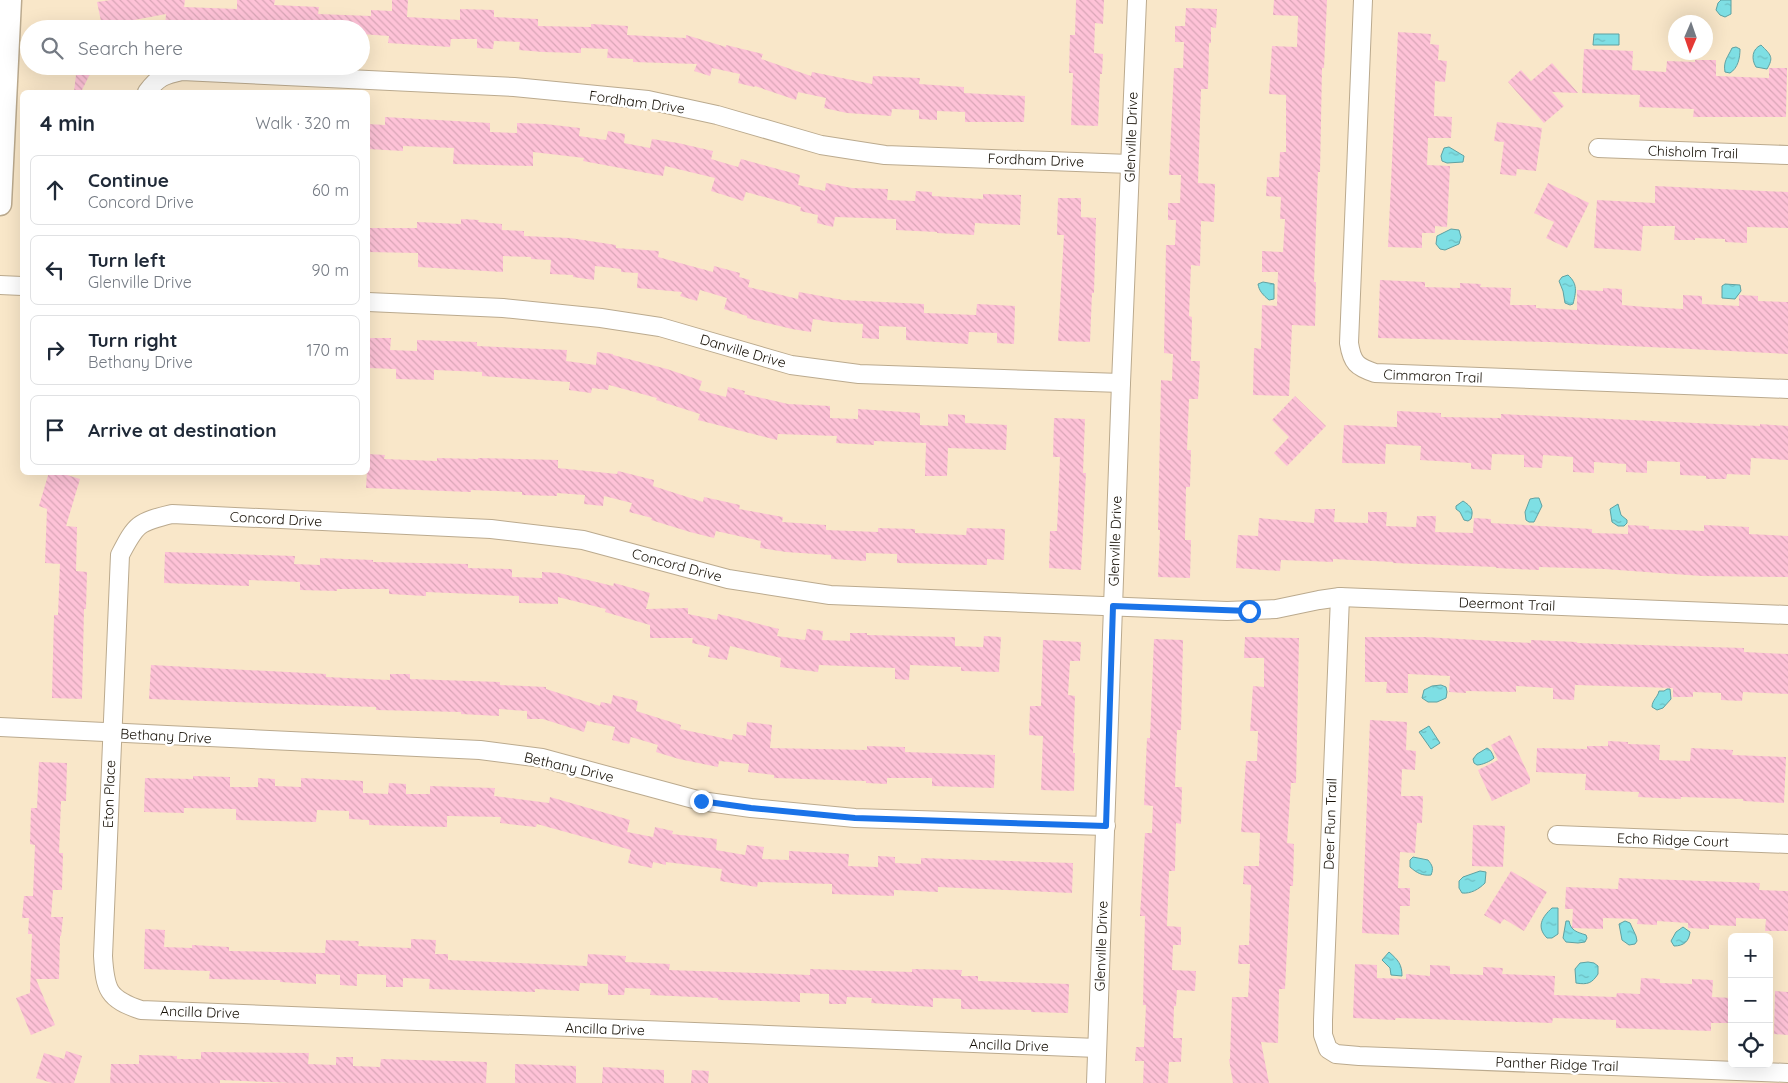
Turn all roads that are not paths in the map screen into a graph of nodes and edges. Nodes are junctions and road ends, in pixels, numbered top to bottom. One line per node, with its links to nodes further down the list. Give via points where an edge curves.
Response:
1 (10, 0): 10 (main road)
2 (1137, 0): 9 (street, Glenville Drive)
3 (1363, 0): 15 (street, Cimmaron Trail, via 1350,343 1356,364 1375,373)
4 (163, 75): 6 (street, Fordham Drive)
5 (260, 75): 9 (street, Fordham Drive, via 514,88 648,100 717,115 821,145 885,155)
6 (148, 90)
7 (1598, 148): 8 (street, Chisholm Trail)
8 (1788, 156)
9 (1130, 164): 14 (street, Glenville Drive)
10 (0, 204)
11 (0, 285): 12 (street)
12 (20, 286)
13 (370, 302): 14 (street, Danville Drive, via 502,308 601,318 660,327 791,365 858,374)
14 (1121, 384): 18 (street, Glenville Drive)
15 (1788, 389)
16 (133, 530): 18 (street, Concord Drive, via 149,520 172,514 491,529 583,540 728,579 830,595); 22 (street, Eton Place, via 120,554)
17 (1340, 597): 19 (street, Deermont Trail, via 1276,609); 20 (street, Deermont Trail); 28 (street, Deer Run Trail, via 1323,1020 1323,1035)
18 (1113, 606): 19 (street, Concord Drive); 23 (street, Glenville Drive)
19 (1227, 612)
20 (1788, 615)
21 (0, 727): 22 (street, Bethany Drive)
22 (111, 733): 23 (street, Bethany Drive, via 480,750 542,758 701,801 751,808 855,818); 26 (street, Eton Place, via 103,956 104,978)
23 (1106, 826): 27 (street, Glenville Drive)
24 (1557, 835): 25 (street, Echo Ridge Court)
25 (1788, 844)
26 (115, 998): 27 (street, Ancilla Drive, via 141,1010)
27 (1097, 1048): 30 (street, Glenville Drive)
28 (1328, 1049): 29 (street, Panther Ridge Trail, via 1336,1054 1359,1056)
29 (1788, 1073)
30 (1096, 1083)

